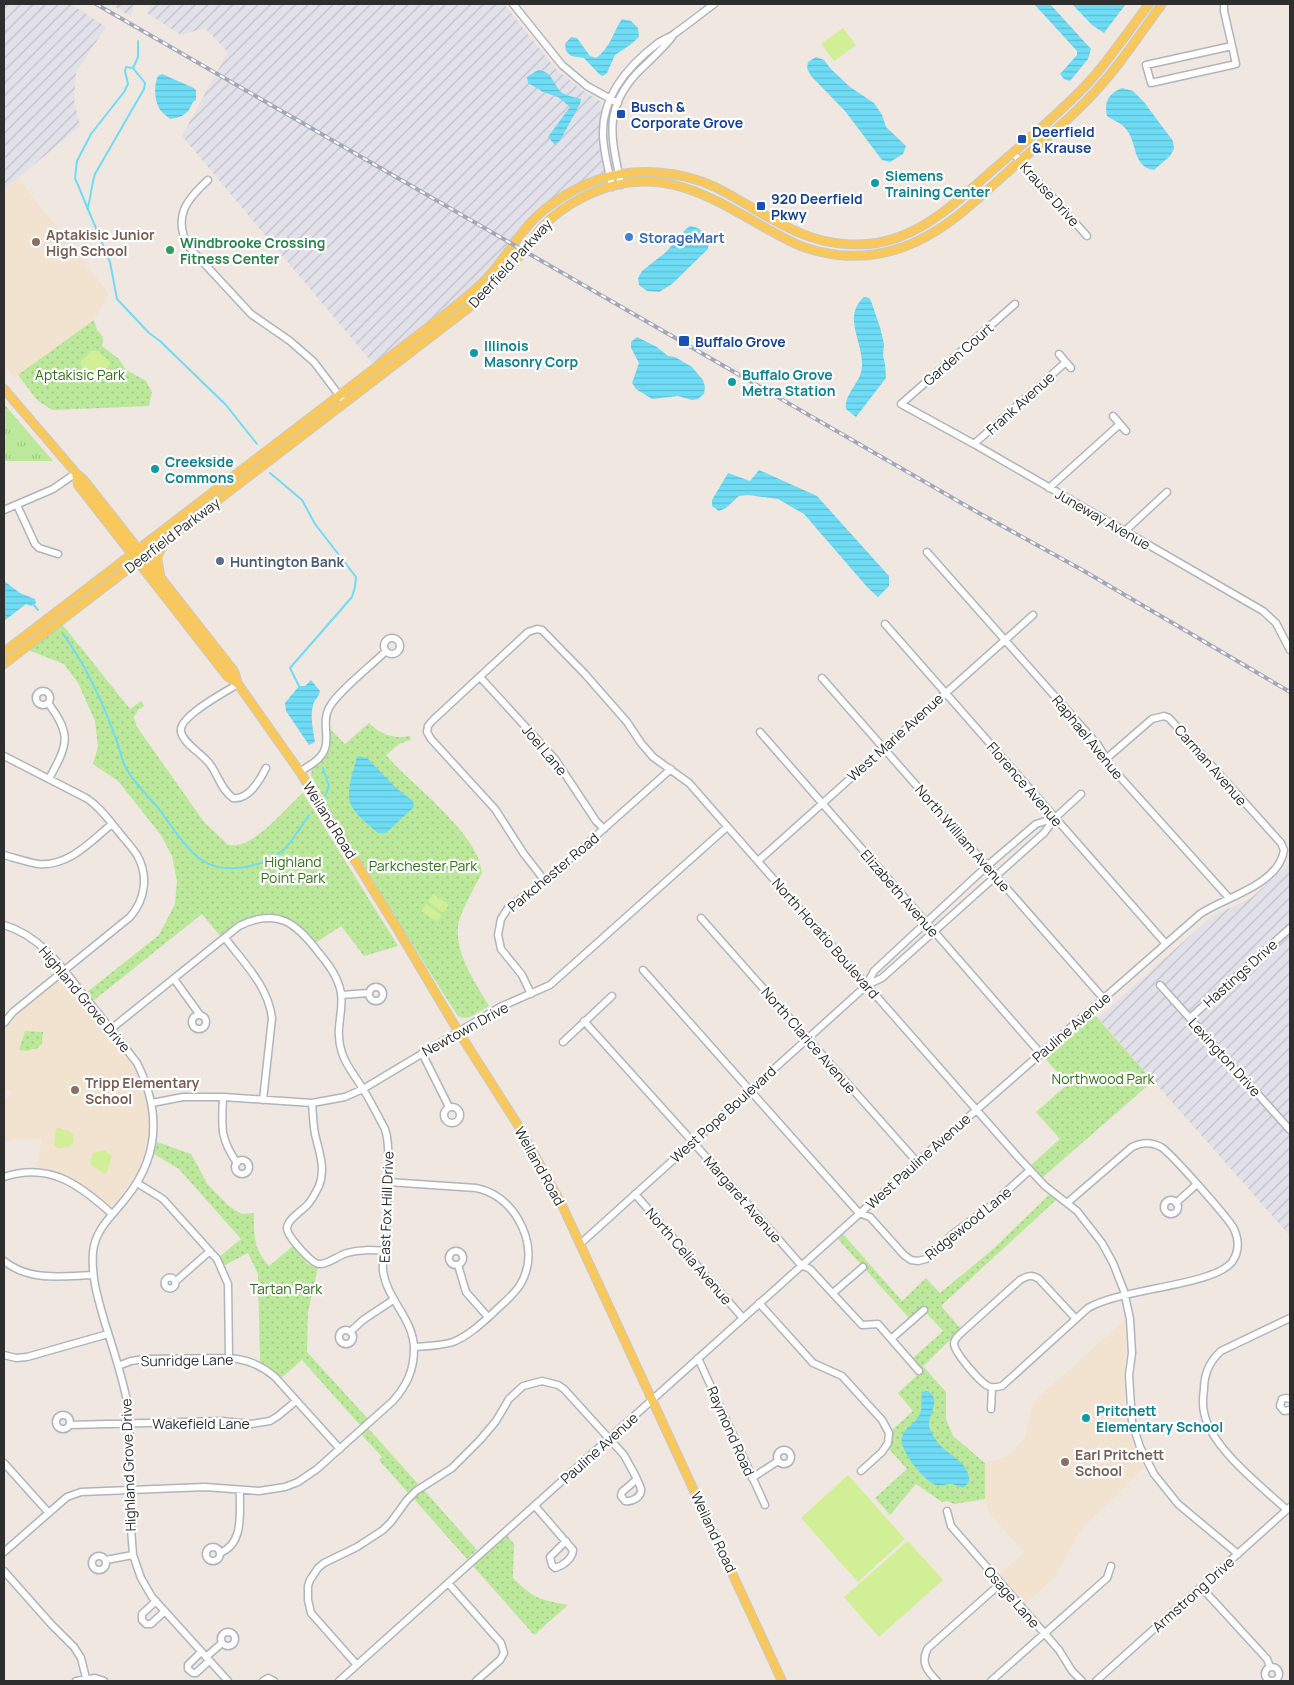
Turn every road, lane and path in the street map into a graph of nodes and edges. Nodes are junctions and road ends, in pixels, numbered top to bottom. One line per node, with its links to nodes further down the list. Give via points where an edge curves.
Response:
1 (513, 4): 8 (street, via 562,66 587,86)
2 (714, 4): 6 (street)
3 (1149, 4): 10 (main road, Deerfield Parkway, via 1089,82)
4 (1162, 4): 11 (main road, Deerfield Parkway, via 1096,91)
5 (1224, 4): 7 (street)
6 (672, 36): 8 (street, via 632,66); 9 (street, via 626,87)
7 (1232, 46): 7 (street, via 1236,64 1151,83 1146,65)
8 (610, 98): 9 (street); 13 (street, via 603,133)
9 (618, 103): 12 (street, via 612,146)
10 (1013, 152): 11 (street, Krause Drive); 12 (main road, Deerfield Parkway, via 947,211 931,221 897,238 864,244 835,243 800,233 714,186 696,180 662,173)
11 (1020, 161): 15 (main road, Deerfield Parkway, via 954,220 929,236 896,250 861,256 830,254 799,246 717,201 688,189 654,182); 17 (street, Krause Drive)
12 (619, 174): 13 (main road, Deerfield Parkway); 15 (street)
13 (610, 176): 16 (street); 23 (main road, Deerfield Parkway, via 573,192 542,213 478,287)
14 (208, 180): 23 (street, via 189,200 182,215 182,236 188,246 251,314 304,352)
15 (621, 185): 16 (main road, Deerfield Parkway)
16 (612, 186): 24 (main road, Deerfield Parkway, via 557,214 471,306)
17 (1087, 236)
18 (1015, 304): 25 (street, Garden Court)
19 (1059, 354): 20 (street)
20 (1066, 362): 21 (street); 29 (street, Frank Avenue)
21 (1071, 368)
22 (4, 389): 30 (main road, Weiland Road)
23 (339, 395): 24 (street); 37 (main road, Deerfield Parkway)
24 (344, 403): 36 (main road, Deerfield Parkway)
25 (900, 404): 29 (street, Juneway Avenue)
26 (1113, 416): 27 (street)
27 (1120, 424): 28 (street); 31 (street)
28 (1126, 431)
29 (974, 444): 31 (street, Juneway Avenue)
30 (76, 473): 33 (street, via 53,489); 37 (main road, Weiland Road)
31 (1049, 488): 35 (street, Juneway Avenue)
32 (1167, 492): 35 (street)
33 (17, 505): 34 (street); 39 (street, via 35,544)
34 (4, 510)
35 (1125, 531): 45 (street, Juneway Avenue, via 1263,611 1276,623)
36 (166, 540): 40 (main road, Deerfield Parkway); 41 (main road, via 157,557)
37 (135, 552): 40 (main road, Weiland Road); 46 (main road, Deerfield Parkway)
38 (927, 552): 44 (street, Raphael Avenue)
39 (58, 554)
40 (141, 559): 41 (main road, Weiland Road); 48 (main road, Deerfield Parkway); 51 (main road, Weiland Road, via 227,676)
41 (162, 578): 51 (main road, Weiland Road, via 234,671)
42 (1033, 615): 44 (street, West Marie Avenue)
43 (885, 624): 52 (street, Florence Avenue)
44 (1004, 639): 52 (street, West Marie Avenue); 57 (street, Raphael Avenue)
45 (1290, 650)
46 (4, 652)
47 (386, 652): 60 (street, via 332,703 326,716 326,745 318,759)
48 (4, 664)
49 (480, 677): 59 (street, North Horatio Boulevard, via 528,632 536,628 542,630 621,715 647,750); 67 (street, Joel Lane, via 555,759); 72 (street, North Horatio Boulevard, via 432,720 428,732 442,752 496,809)
50 (822, 678): 55 (street, North William Avenue)
51 (238, 684): 58 (street, via 185,719 181,732 208,762 233,798 243,797 260,781); 60 (main road, Weiland Road)
52 (945, 692): 55 (street, West Marie Avenue); 64 (street, Florence Avenue)
53 (48, 703): 61 (street, via 64,728 66,742)
54 (760, 732): 63 (street, Elizabeth Avenue)
55 (883, 748): 63 (street, West Marie Avenue); 70 (street, North William Avenue)
56 (4, 756): 61 (street)
57 (1107, 758): 73 (street, Raphael Avenue, via 1112,768); 73 (street, Carman Avenue, via 1152,719 1169,718 1281,843 1284,850 1272,872 1249,890)
58 (266, 768)
59 (671, 769): 66 (street, North Horatio Boulevard, via 689,783); 67 (street, Parkchester Road)
60 (300, 772): 96 (main road, Weiland Road)
61 (49, 779): 65 (street, via 92,802)
62 (1081, 794): 64 (street, West Pope Boulevard)
63 (822, 803): 69 (street, West Marie Avenue); 75 (street, Elizabeth Avenue)
64 (1054, 818): 70 (street, West Pope Boulevard, via 1036,824); 71 (street, West Pope Boulevard, via 1044,834); 80 (street, Florence Avenue)
65 (112, 824): 68 (street, via 72,857 54,864 36,864); 81 (street, via 137,854 144,876 143,893 130,917)
66 (727, 827): 69 (street, North Horatio Boulevard); 87 (street, Newtown Drive, via 550,985)
67 (604, 829): 72 (street, Parkchester Road)
68 (4, 856)
69 (758, 861): 84 (street, North Horatio Boulevard)
70 (987, 866): 71 (street, North William Avenue); 75 (street, West Pope Boulevard)
71 (996, 876): 78 (street, West Pope Boulevard); 90 (street, North William Avenue)
72 (545, 881): 87 (street, Parkchester Road, via 508,908 498,927 501,949 522,975)
73 (1230, 898): 80 (street, via 1211,906)
74 (701, 918): 97 (street, North Clarice Avenue)
75 (925, 922): 78 (street, Elizabeth Avenue); 84 (street, West Pope Boulevard, via 874,971)
76 (4, 925): 81 (street, Highland Grove Drive, via 38,943)
77 (1290, 928): 92 (street, Hastings Drive)
78 (934, 932): 84 (street, West Pope Boulevard, via 882,978); 100 (street, Elizabeth Avenue)
79 (224, 938): 83 (street, East Fox Hill Drive); 88 (street, East Fox Hill Drive, via 248,922 266,918 284,920 300,930 327,963); 104 (street, via 263,988 271,1008)
80 (1166, 944): 90 (street, Pauline Avenue)
81 (64, 970): 94 (street); 95 (street, Highland Grove Drive)
82 (643, 970): 102 (street)
83 (174, 979): 91 (street); 95 (street, East Fox Hill Drive)
84 (867, 985): 97 (street, West Pope Boulevard); 108 (street, North Horatio Boulevard)
85 (1160, 985): 92 (street, Lexington Drive)
86 (369, 994): 88 (street)
87 (531, 994): 96 (street, Newtown Drive)
88 (341, 995): 101 (street, East Fox Hill Drive, via 339,1041 346,1062)
89 (612, 996): 93 (street)
90 (1103, 998): 100 (street, Pauline Avenue)
91 (200, 1015)
92 (1190, 1018): 109 (street, Lexington Drive)
93 (584, 1021): 98 (street); 110 (street, Margaret Avenue)
94 (4, 1023)
95 (111, 1029): 105 (street, Highland Grove Drive, via 137,1063)
96 (458, 1031): 99 (street, Newtown Drive); 123 (main road, Weiland Road, via 518,1125)
97 (807, 1039): 102 (street, West Pope Boulevard); 111 (street, North Clarice Avenue)
98 (563, 1042)
99 (422, 1053): 101 (street, Newtown Drive); 107 (street)
100 (1041, 1054): 108 (street, Pauline Avenue)
101 (363, 1089): 106 (street, Newtown Drive, via 345,1097); 115 (street, East Fox Hill Drive, via 388,1136)
102 (749, 1090): 110 (street, West Pope Boulevard); 121 (street)
103 (223, 1097): 104 (street, Newtown Drive); 105 (street, Newtown Drive, via 182,1097); 112 (street, via 223,1140)
104 (264, 1100): 106 (street, Newtown Drive)
105 (152, 1102): 116 (street, Highland Grove Drive, via 155,1122 152,1146)
106 (312, 1104): 125 (street, via 322,1171 313,1197 288,1223 289,1236 316,1264 357,1250)
107 (449, 1107)
108 (977, 1109): 111 (street, West Pauline Avenue); 113 (street, North Horatio Boulevard)
109 (1290, 1130)
110 (692, 1141): 118 (street, West Pope Boulevard); 128 (street, Margaret Avenue)
111 (916, 1162): 121 (street, West Pauline Avenue)
112 (237, 1163)
113 (1030, 1170): 119 (street, North Horatio Boulevard); 121 (street, Ridgewood Lane, via 926,1259 911,1260 870,1217)
114 (4, 1177): 122 (street, via 24,1172 54,1174)
115 (388, 1182): 125 (street, East Fox Hill Drive); 137 (street, via 488,1190 516,1215 528,1243 525,1274 513,1294)
116 (137, 1183): 122 (street, Highland Grove Drive); 124 (street, via 163,1199)
117 (1197, 1184): 119 (street, via 1167,1150 1150,1142 1140,1143 1132,1146); 120 (street); 133 (street, via 1234,1227 1238,1244 1233,1261 1215,1274)
118 (635, 1194): 123 (street, West Pope Boulevard); 138 (street, North Celia Avenue)
119 (1068, 1203): 133 (street, North Horatio Boulevard, via 1102,1243)
120 (1176, 1203)
121 (859, 1213): 128 (street, Pauline Avenue)
122 (112, 1214): 130 (street, Highland Grove Drive, via 98,1233 93,1248)
123 (580, 1244): 151 (main road, Weiland Road)
124 (210, 1251): 131 (street); 146 (street, via 228,1284)
125 (385, 1251): 134 (street, East Fox Hill Drive, via 385,1281)
126 (4, 1261): 130 (street, via 37,1276)
127 (458, 1265): 137 (street, via 466,1292)
128 (801, 1265): 132 (street, Margaret Avenue, via 810,1269); 135 (street, Pauline Avenue)
129 (864, 1267): 132 (street)
130 (93, 1275): 142 (street, Highland Grove Drive)
131 (176, 1281)
132 (833, 1293): 143 (street, Margaret Avenue, via 862,1325 878,1324)
133 (1125, 1295): 140 (street, via 1097,1303); 176 (street, North Horatio Boulevard, via 1132,1353 1129,1375 1132,1422 1140,1447 1154,1474 1178,1504)
134 (394, 1300): 141 (street); 144 (street, East Fox Hill Drive, via 410,1329)
135 (759, 1303): 138 (street, Pauline Avenue); 162 (street, via 813,1363 842,1376 882,1420 889,1433 888,1443)
136 (924, 1310): 143 (street)
137 (488, 1317): 144 (street, via 472,1331 451,1342)
138 (742, 1317): 147 (street, Pauline Avenue)
139 (1290, 1318): 169 (street, via 1216,1355 1210,1362 1203,1396 1204,1412 1223,1449)
140 (1076, 1319): 150 (street, via 1002,1386); 150 (street, via 1039,1279 1030,1276 1020,1280 954,1340 957,1353 984,1384)
141 (350, 1332)
142 (108, 1334): 145 (street, via 27,1357); 148 (street, Highland Grove Drive)
143 (891, 1339): 149 (street)
144 (414, 1347): 159 (street, East Fox Hill Drive, via 413,1367 404,1389)
145 (4, 1354)
146 (229, 1358): 148 (street, Sunridge Lane, via 145,1359); 153 (street, Sunridge Lane, via 266,1369)
147 (698, 1358): 151 (street, Pauline Avenue); 163 (street, Raymond Road)
148 (118, 1366): 156 (street, Highland Grove Drive, via 126,1392)
149 (920, 1370)
150 (992, 1388): 154 (street)
151 (651, 1399): 158 (street, Pauline Avenue); 198 (main road, Weiland Road)
152 (1290, 1399): 155 (street, via 1280,1401 1284,1411)
153 (296, 1401): 156 (street, Wakefield Lane, via 278,1416 251,1424); 159 (street, Sunridge Lane)
154 (991, 1409)
155 (1290, 1410)
156 (129, 1423): 157 (street, Wakefield Lane); 165 (street, Highland Grove Drive)
157 (70, 1425)
158 (609, 1439): 164 (street, via 624,1455); 168 (street, Pauline Avenue); 188 (street, via 558,1385 542,1381 523,1386 509,1399 480,1440 452,1468 416,1491 383,1530 318,1568 308,1586 311,1612)
159 (340, 1450): 166 (street, East Fox Hill Drive, via 298,1482 274,1490)
160 (778, 1460): 163 (street)
161 (4, 1463): 171 (street)
162 (861, 1471)
163 (752, 1478): 167 (street, Raymond Road)
164 (637, 1479)
165 (130, 1489): 166 (street, East Fox Hill Drive, via 205,1487); 171 (street, East Fox Hill Drive, via 81,1492 67,1497); 175 (street, Highland Grove Drive)
166 (240, 1490): 174 (street, via 238,1535 232,1546)
167 (765, 1505)
168 (535, 1506): 172 (street); 180 (street, Pauline Avenue)
169 (1289, 1508): 176 (street, Armstrong Drive)
170 (947, 1511): 181 (street, Osage Lane, via 951,1526)
171 (48, 1512): 173 (street, East Fox Hill Drive)
172 (566, 1541)
173 (4, 1552)
174 (220, 1552)
175 (133, 1554): 177 (street); 183 (street, Highland Grove Drive, via 141,1578)
176 (1238, 1554): 182 (street, Armstrong Drive)
177 (106, 1560)
178 (1111, 1566): 185 (street, via 1107,1578)
179 (4, 1571): 190 (street, via 74,1647 81,1658)
180 (448, 1583): 188 (street, Pauline Avenue); 197 (street, via 501,1643 504,1653)
181 (1000, 1584): 185 (street, Osage Lane); 199 (street, via 928,1648 924,1662)
182 (1201, 1587): 189 (street, via 1267,1659); 202 (street, Armstrong Drive)
183 (156, 1601): 184 (street, Highland Grove Drive); 184 (street, via 142,1614 142,1620 151,1624)
184 (165, 1611): 187 (street, Highland Grove Drive)
185 (1044, 1634): 200 (street); 201 (street, Osage Lane)
186 (222, 1643): 187 (street)
187 (205, 1657): 193 (street, Highland Grove Drive)
188 (357, 1665): 196 (street, Pauline Avenue)
189 (1270, 1667)
190 (86, 1678): 191 (street); 192 (street)
191 (76, 1681)
192 (104, 1681)
193 (228, 1681)
194 (263, 1681): 195 (street, via 268,1678)
195 (274, 1681)
196 (339, 1681)
197 (476, 1681)
198 (782, 1681)
199 (937, 1681)
200 (991, 1681)
201 (1082, 1681)
202 (1096, 1681)

